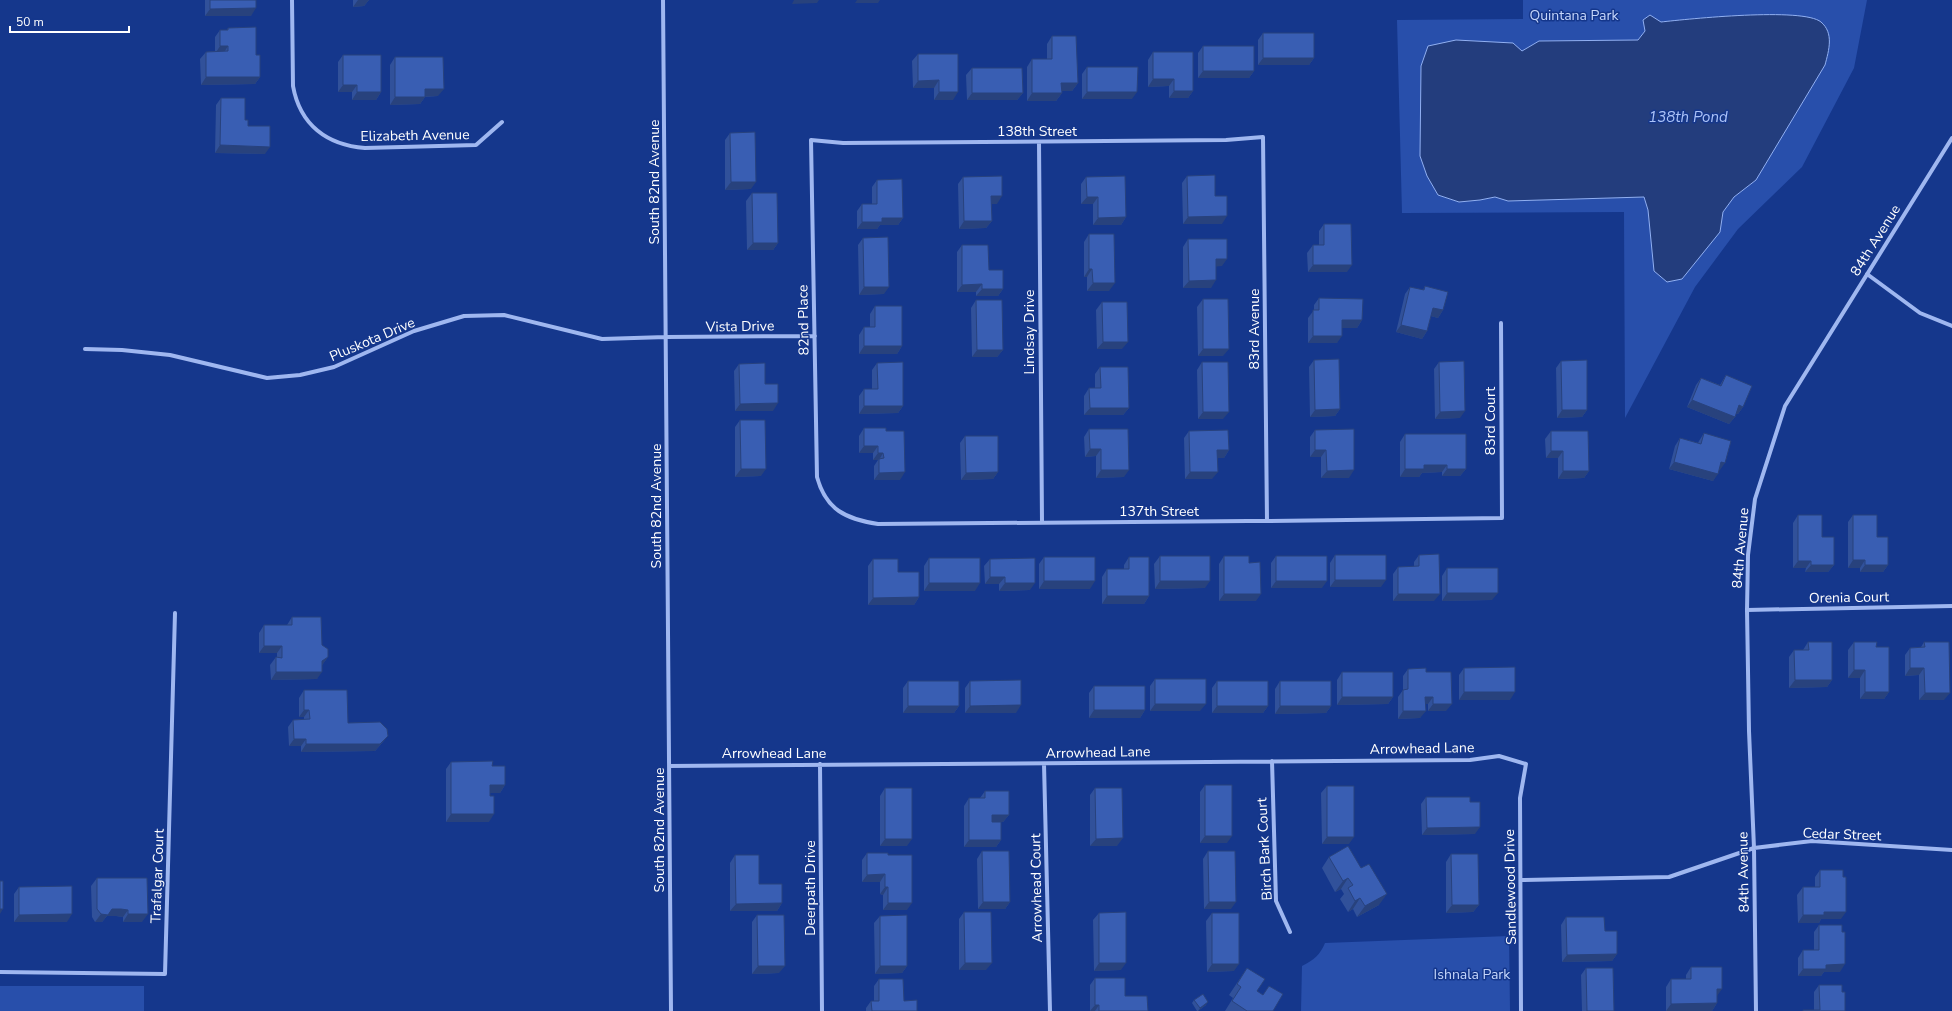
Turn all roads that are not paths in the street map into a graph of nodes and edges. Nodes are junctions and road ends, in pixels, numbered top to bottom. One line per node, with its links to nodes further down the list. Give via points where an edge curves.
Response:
1 (292, 0): 3 (street, Elizabeth Avenue, via 295,98 308,122 330,140 347,146 365,148 476,145)
2 (663, 0): 12 (street, South 82nd Avenue)
3 (502, 122)
4 (1263, 137): 7 (street, 138th Street, via 1226,140); 16 (street, 83rd Avenue)
5 (1952, 138): 8 (street, 84th Avenue)
6 (811, 140): 7 (street, 138th Street, via 843,143); 11 (street, 82nd Place)
7 (1039, 142): 17 (street, Lindsay Drive)
8 (1867, 274): 10 (street, via 1920,312); 19 (street, 84th Avenue, via 1785,406 1755,499 1748,555)
9 (1501, 323): 15 (street, 83rd Court)
10 (1952, 326)
11 (814, 336): 12 (street, Vista Drive); 14 (street, 82nd Place, via 817,477)
12 (666, 337): 13 (street, Pluskota Drive, via 602,339 504,315 464,316 414,332 334,367 300,375 267,378 170,355); 25 (street, South 82nd Avenue)
13 (85, 349)
14 (825, 497): 17 (street, 137th Street, via 846,516 878,524)
15 (1502, 518): 16 (street, 137th Street)
16 (1267, 521): 17 (street, 137th Street)
17 (1042, 522)
18 (1952, 606): 19 (street, Orenia Court)
19 (1747, 610): 26 (street, 84th Avenue)
20 (175, 613): 30 (street, Trafalgar Court, via 165,974)
21 (1272, 761): 23 (street, Arrowhead Lane); 24 (street, Arrowhead Lane, via 1470,760 1499,756); 29 (street, Birch Bark Court, via 1276,901)
22 (820, 764): 23 (street, Arrowhead Lane); 25 (street, Arrowhead Lane); 32 (street, Deerpath Drive)
23 (1044, 764): 33 (street, Arrowhead Court)
24 (1526, 764): 28 (street, Sandlewood Drive, via 1520,798)
25 (670, 766): 31 (street, South 82nd Avenue)
26 (1754, 848): 27 (street, Cedar Street, via 1812,841); 28 (street, Cedar Street, via 1669,877); 35 (street, 84th Avenue)
27 (1952, 850)
28 (1521, 880): 34 (street, Sandlewood Drive)
29 (1290, 932)
30 (0, 972)
31 (671, 1011)
32 (822, 1011)
33 (1050, 1011)
34 (1521, 1011)
35 (1756, 1011)

